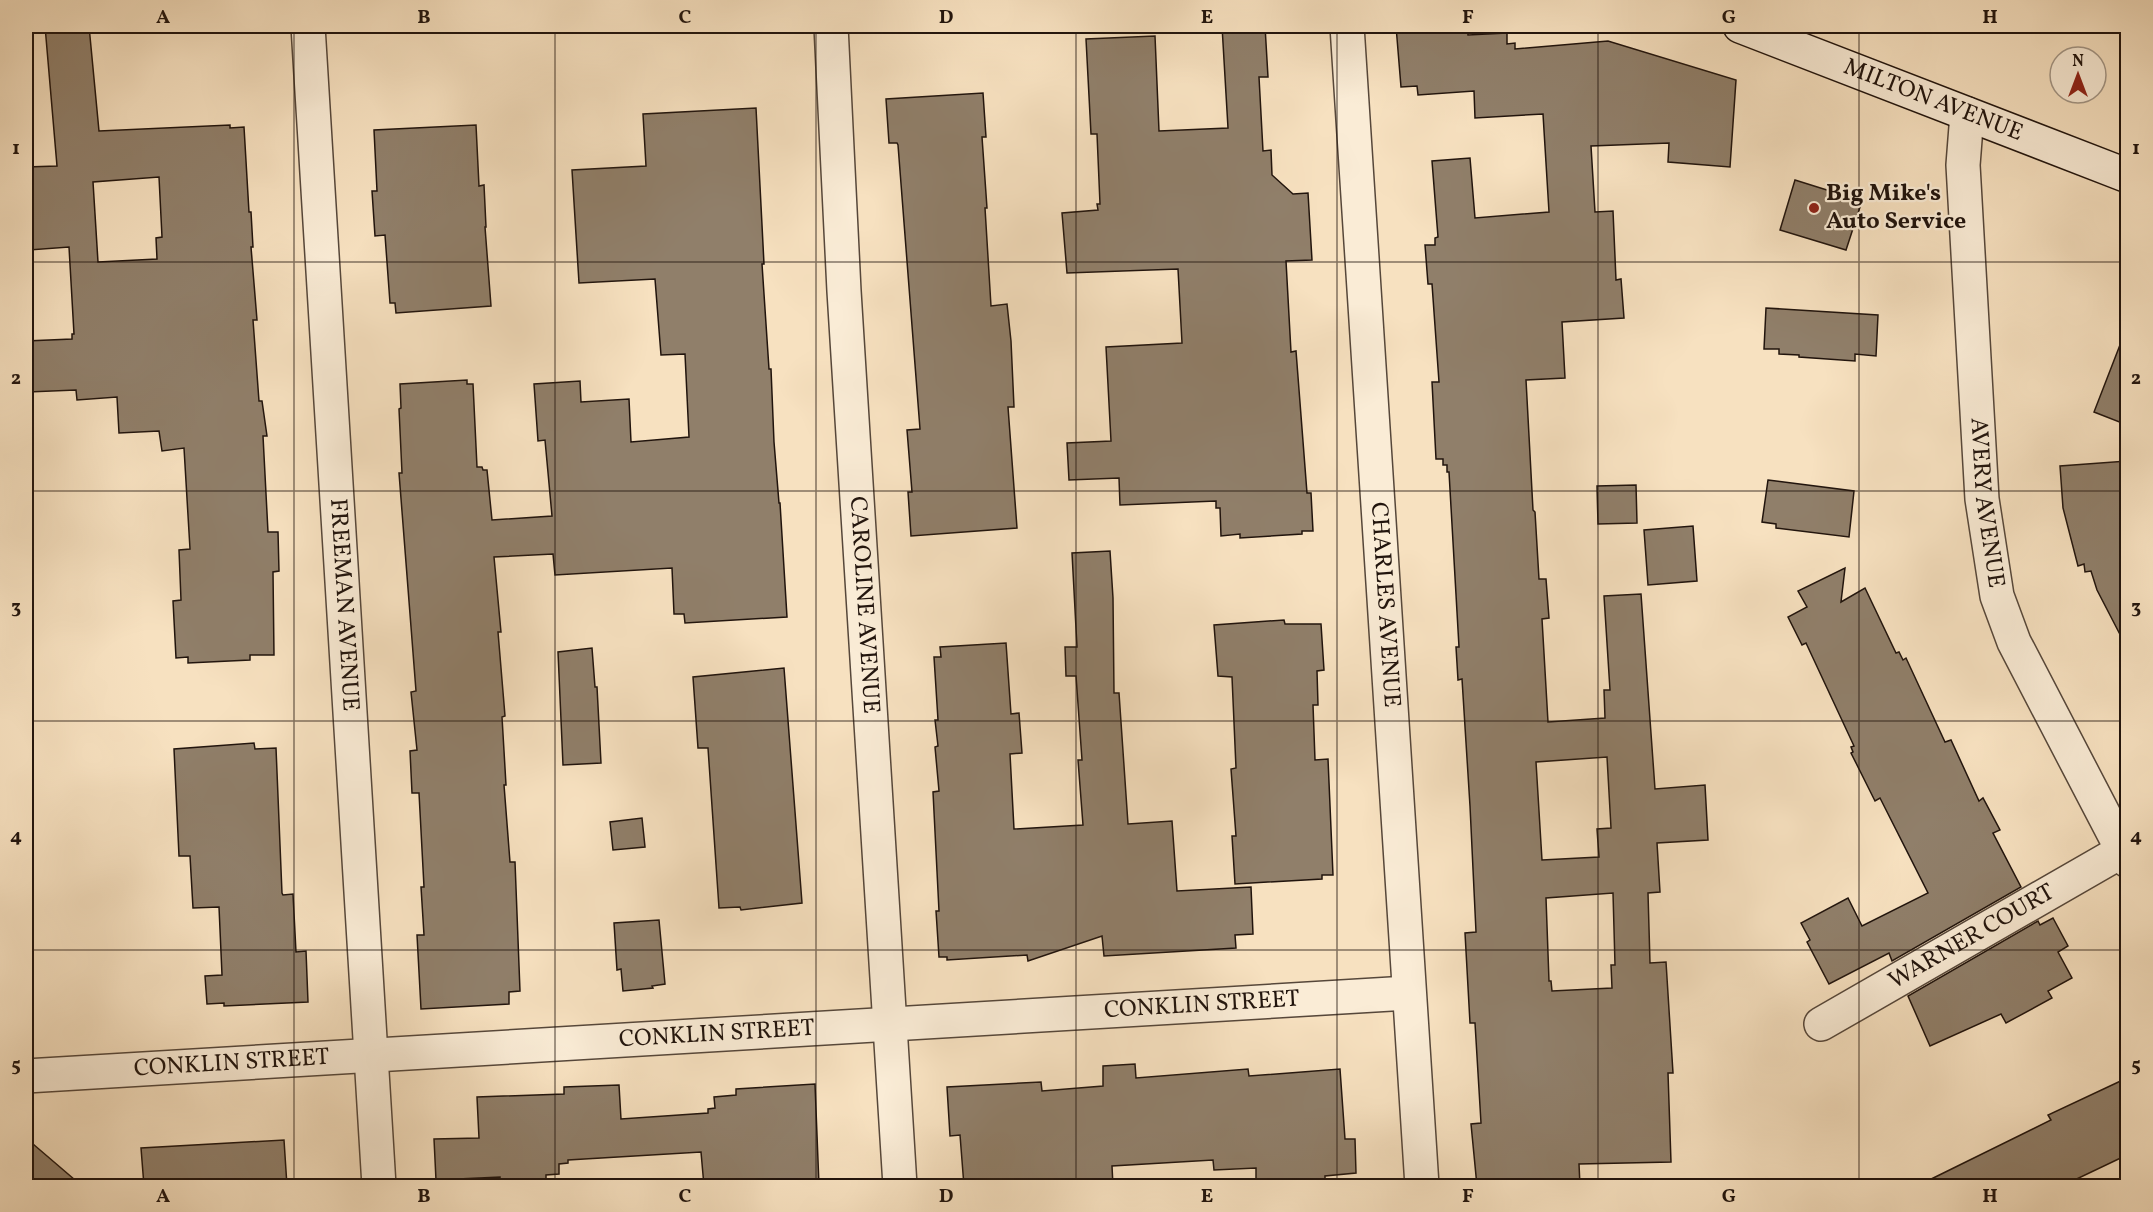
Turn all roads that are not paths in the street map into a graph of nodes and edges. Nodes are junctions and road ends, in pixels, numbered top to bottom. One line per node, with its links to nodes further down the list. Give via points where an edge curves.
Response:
1 (308, 26): 11 (street, FREEMAN AVENUE)
2 (831, 26): 9 (street, CAROLINE AVENUE)
3 (1347, 26): 8 (street, CHARLES AVENUE)
4 (1740, 26): 5 (street, MILTON AVENUE)
5 (1967, 114): 6 (street, MILTON AVENUE); 7 (street, AVERY AVENUE, via 1963,165 1982,500 1997,596 2014,642)
6 (2127, 176)
7 (2125, 856): 10 (street, WARNER COURT)
8 (1408, 993): 9 (street, CONKLIN STREET); 15 (street, CHARLES AVENUE)
9 (891, 1023): 11 (street, CONKLIN STREET); 14 (street, CAROLINE AVENUE)
10 (1821, 1024)
11 (370, 1055): 12 (street, CONKLIN STREET); 13 (street, FREEMAN AVENUE)
12 (26, 1076)
13 (379, 1186)
14 (900, 1186)
15 (1422, 1186)

